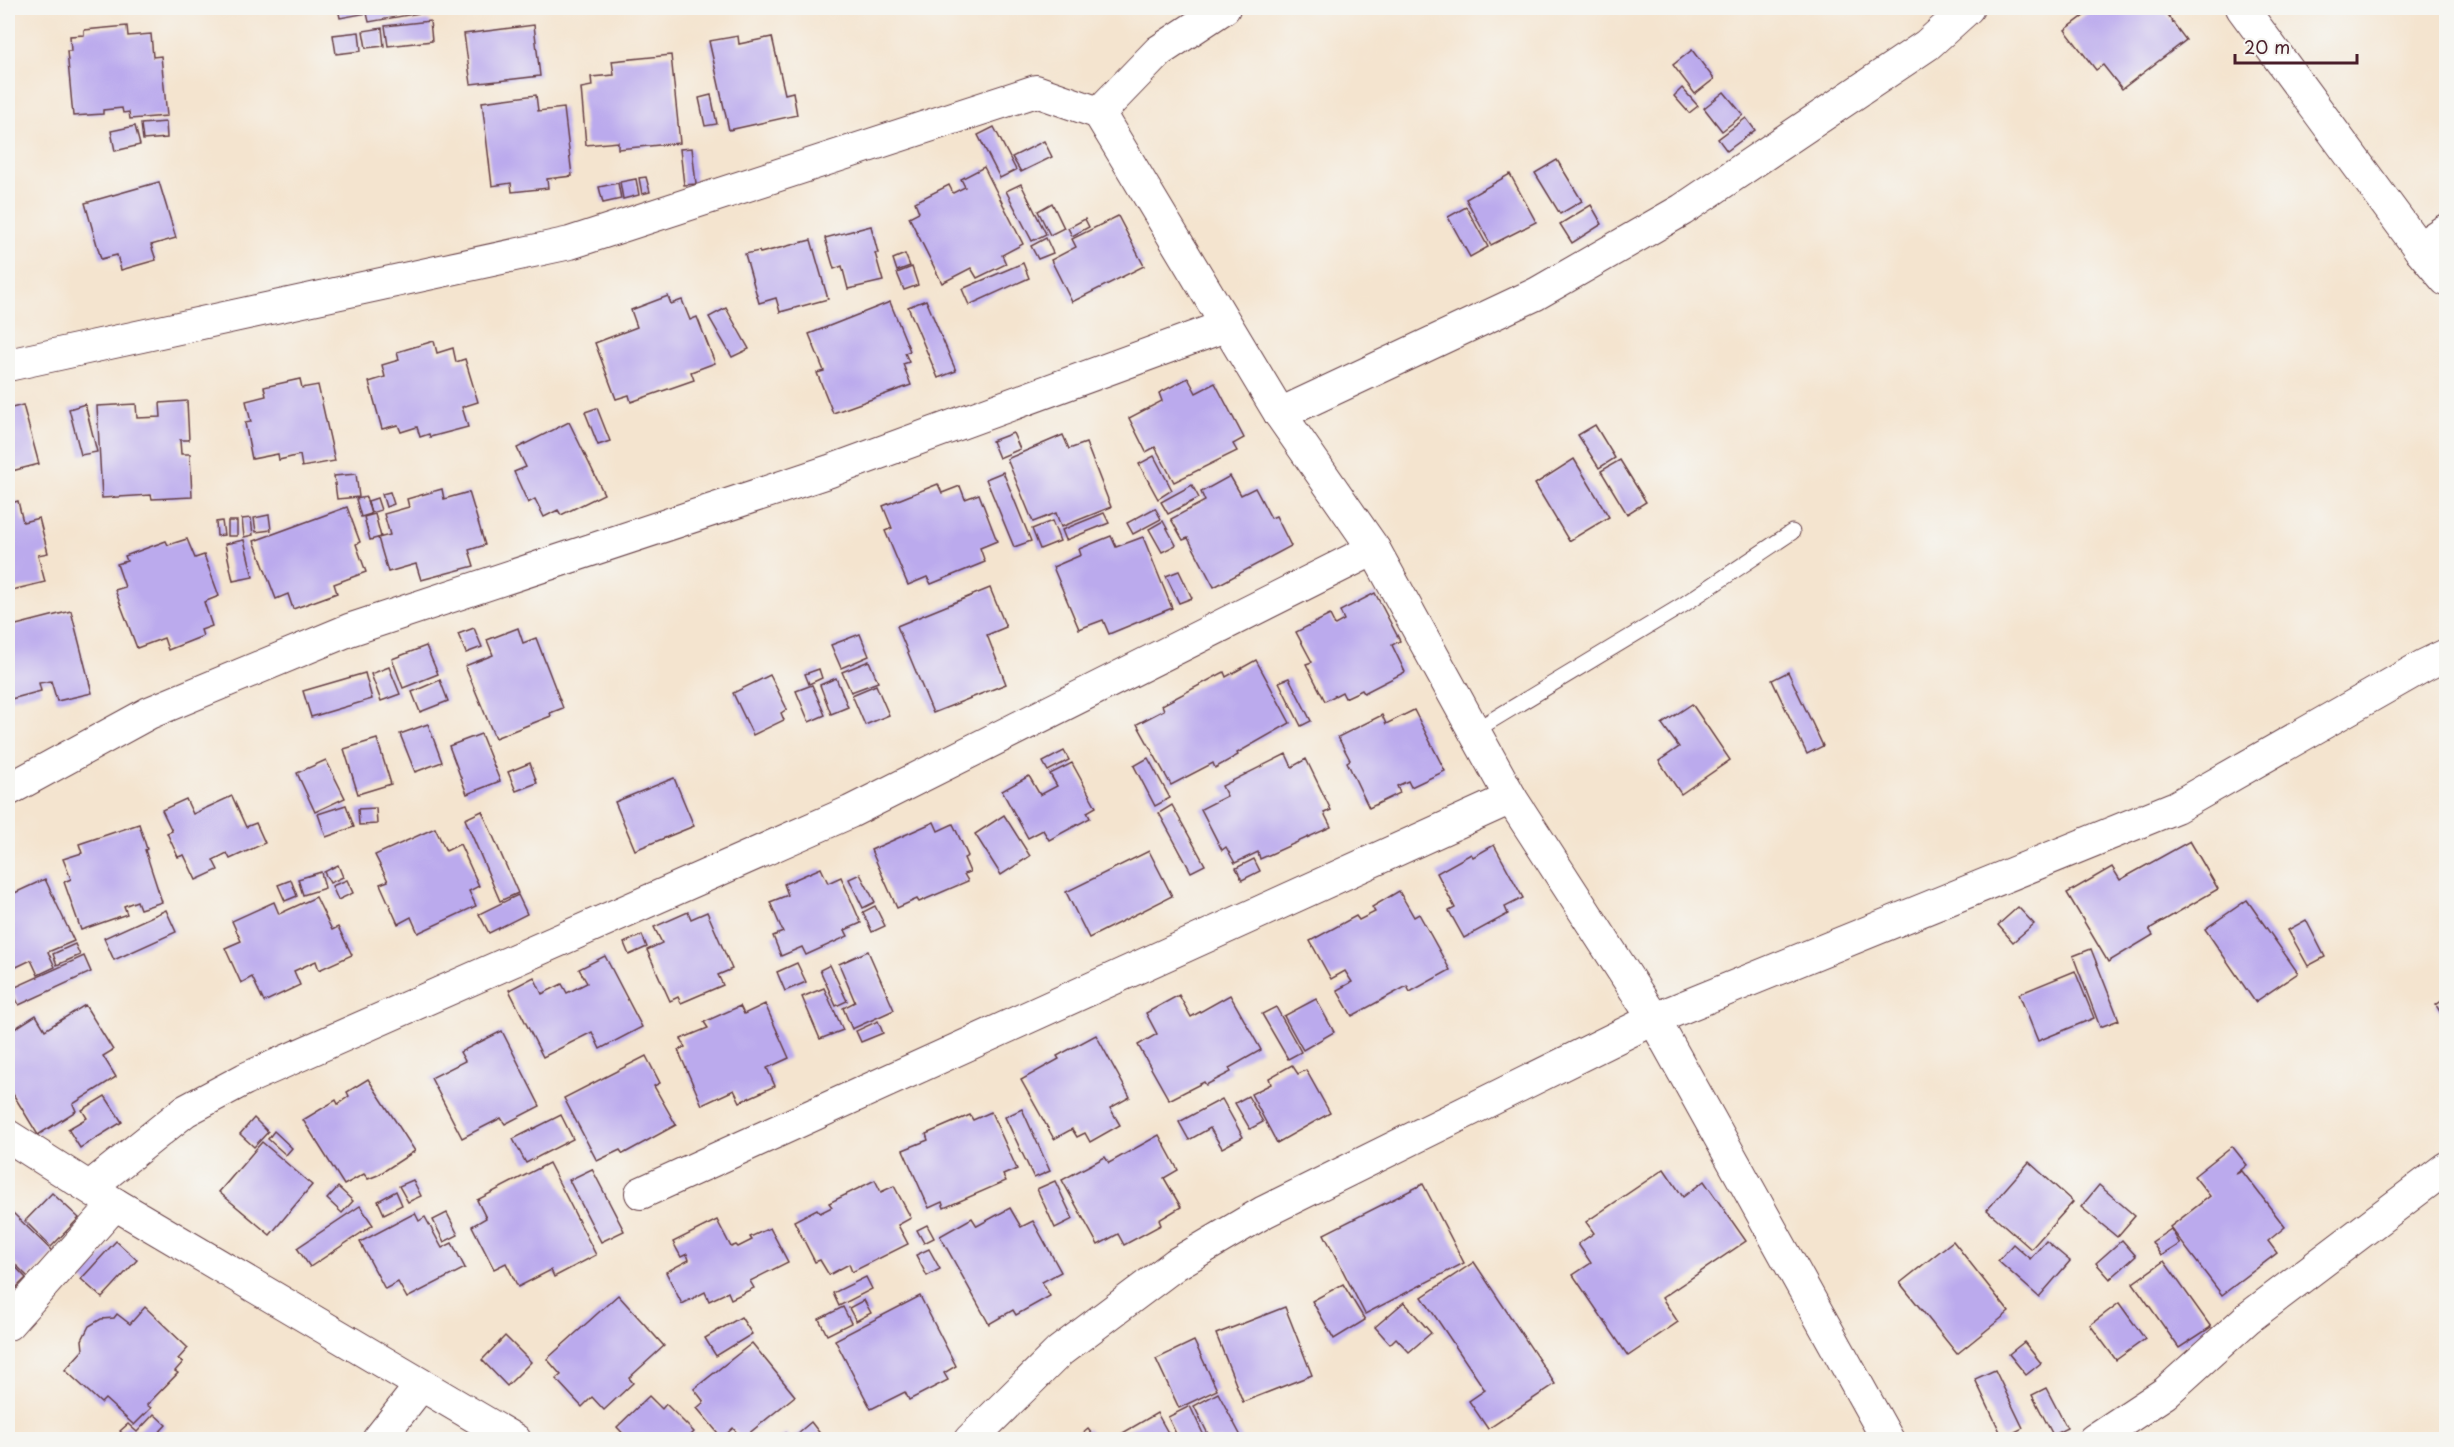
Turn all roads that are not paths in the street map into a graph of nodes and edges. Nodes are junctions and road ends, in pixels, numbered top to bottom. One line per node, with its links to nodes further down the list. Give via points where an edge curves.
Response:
1 (1224, 8): 4 (street, via 1159,51)
2 (1968, 8): 10 (street, via 1927,45 1683,210 1536,294)
3 (2242, 8): 6 (street)
4 (1099, 113): 8 (street); 9 (street, via 1036,91 570,243)
5 (2446, 230): 6 (street)
6 (2419, 248): 7 (street)
7 (2446, 280)
8 (1226, 326): 10 (street); 15 (street, via 830,471 349,630 149,713)
9 (8, 365)
10 (1280, 414): 12 (street)
11 (1792, 532): 14 (lane, via 1683,605)
12 (1374, 549): 14 (street); 21 (street, via 849,812 245,1078 185,1111)
13 (2446, 655): 17 (street, via 2176,807)
14 (1474, 731): 16 (street)
15 (8, 789)
16 (1511, 798): 17 (street); 20 (street)
17 (1654, 1019): 26 (street, via 1264,1212 1176,1263 1060,1351); 27 (street)
18 (8, 1136): 21 (street)
19 (2446, 1168): 28 (street, via 2248,1318 2165,1394)
20 (640, 1193)
21 (103, 1195): 22 (street); 23 (street)
22 (8, 1324)
23 (422, 1385): 24 (street); 25 (street)
24 (378, 1440)
25 (515, 1440)
26 (970, 1440)
27 (1888, 1440)
28 (2094, 1440)

